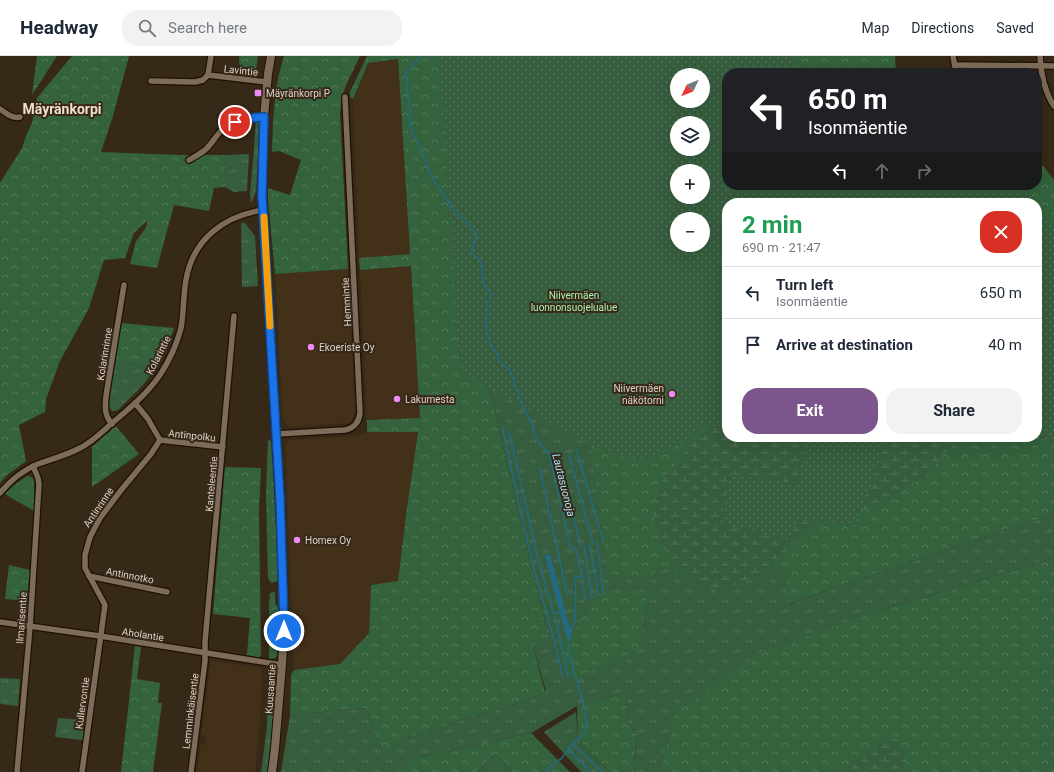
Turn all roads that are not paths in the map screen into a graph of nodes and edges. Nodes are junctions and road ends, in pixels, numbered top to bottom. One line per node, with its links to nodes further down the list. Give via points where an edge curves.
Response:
1 (211, 56): 9 (street, Lavintie)
2 (271, 56): 12 (main road, Kuusaantie)
3 (953, 56): 5 (street)
4 (1040, 56): 6 (street)
5 (955, 65): 6 (street); 8 (street)
6 (1040, 66): 7 (street)
7 (1054, 66)
8 (955, 68)
9 (208, 75): 11 (street, via 203,80 195,82); 12 (street, Lavintie)
10 (1042, 77): 14 (street)
11 (151, 80)
12 (267, 82): 17 (main road, Kuusaantie)
13 (345, 97): 24 (street, Hemmintie, via 359,419 354,426 345,430)
14 (1054, 106)
15 (0, 109): 16 (street, via 13,117)
16 (20, 116)
17 (264, 117): 18 (street, via 242,120 228,126 206,150); 19 (main road, Kuusaantie)
18 (189, 160)
19 (263, 210): 22 (street, Kolarintie, via 242,215 223,224 198,248 187,274 180,328 173,350 155,381); 24 (main road, Kuusaantie)
20 (124, 285): 23 (street, Kolarinrinne, via 106,396 106,416)
21 (234, 316): 26 (street, Kanteleentie)
22 (135, 403): 23 (street, Kolarintie); 25 (street)
23 (112, 424): 27 (street, Kolarintie, via 88,444)
24 (276, 434): 35 (main road, Kuusaantie, via 283,592)
25 (160, 440): 26 (street, Antinpolku); 29 (street, Antinrinne, via 94,528 84,555 85,568)
26 (223, 447): 34 (street, Kanteleentie)
27 (33, 466): 28 (street, Kolarintie); 32 (street, Ilmarisentie, via 39,484)
28 (0, 493)
29 (89, 576): 30 (street, Antinnotko); 33 (street, Antinrinne, via 105,605)
30 (167, 592)
31 (0, 622): 32 (street, Aholantie)
32 (30, 626): 33 (street, Aholantie); 36 (street, Ilmarisentie)
33 (100, 636): 34 (street, Aholantie); 37 (street, Kullervontie)
34 (205, 653): 35 (street, Aholantie); 38 (street, Lemminkäisentie)
35 (282, 665): 39 (main road, Kuusaantie)
36 (17, 772)
37 (82, 772)
38 (191, 772)
39 (272, 772)

